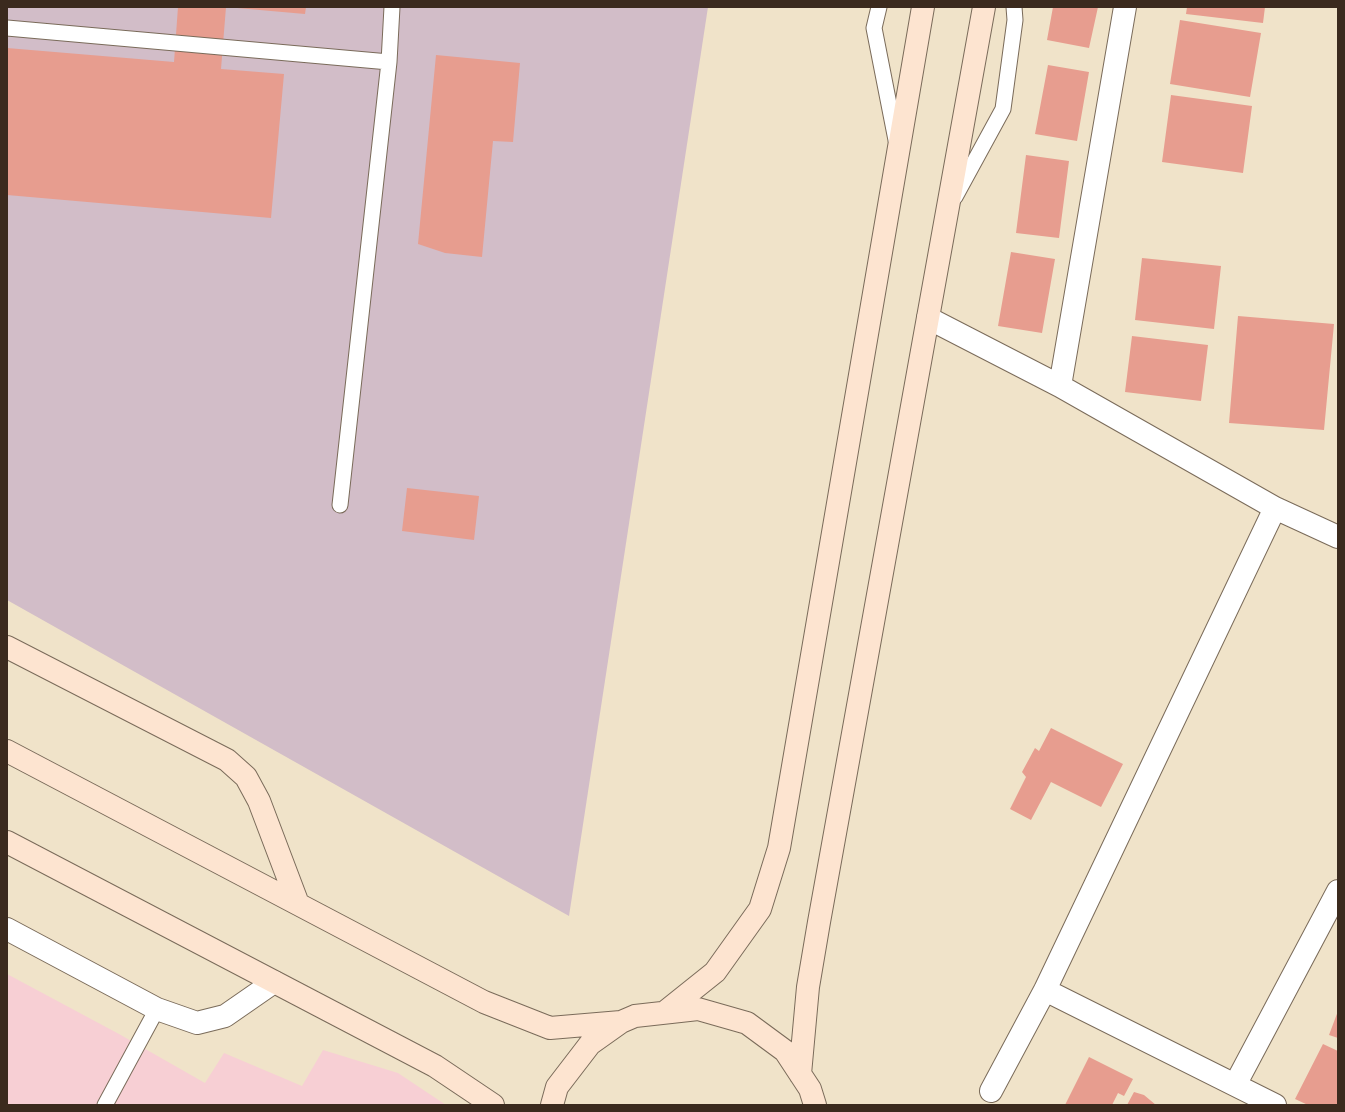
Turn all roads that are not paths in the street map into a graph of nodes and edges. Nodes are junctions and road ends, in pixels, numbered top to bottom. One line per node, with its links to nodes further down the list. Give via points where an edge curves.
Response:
1 (392, 7): 8 (lane)
2 (879, 7): 9 (lane, via 874,28)
3 (923, 7): 9 (street)
4 (984, 7): 10 (street)
5 (1014, 7): 10 (lane, via 1015,20 1003,109)
6 (1125, 7): 12 (street)
7 (7, 28): 8 (lane)
8 (389, 62): 13 (lane)
9 (898, 151): 25 (street, via 779,848 760,909 715,972)
10 (948, 210): 11 (street)
11 (928, 318): 12 (street); 27 (street, via 808,987)
12 (1060, 386): 14 (street)
13 (340, 505)
14 (1275, 508): 15 (street); 23 (street)
15 (1338, 537)
16 (7, 647): 20 (street, via 227,760 246,777 259,801)
17 (7, 751): 20 (street)
18 (7, 842): 22 (street)
19 (1338, 891): 28 (street)
20 (298, 904): 26 (street, via 484,1002 550,1028)
21 (7, 929): 24 (street)
22 (274, 982): 24 (street, via 225,1016 197,1023); 31 (street, via 435,1066)
23 (1045, 990): 28 (street); 29 (street)
24 (157, 1009): 30 (lane)
25 (665, 1012): 26 (street, via 635,1016); 27 (street, via 698,1009 747,1023 785,1051)
26 (620, 1022): 32 (street, via 590,1044 557,1087)
27 (800, 1074): 33 (street, via 810,1089)
28 (1235, 1085): 34 (street)
29 (991, 1091)
30 (106, 1105)
31 (493, 1105)
32 (552, 1105)
33 (815, 1105)
34 (1275, 1105)

